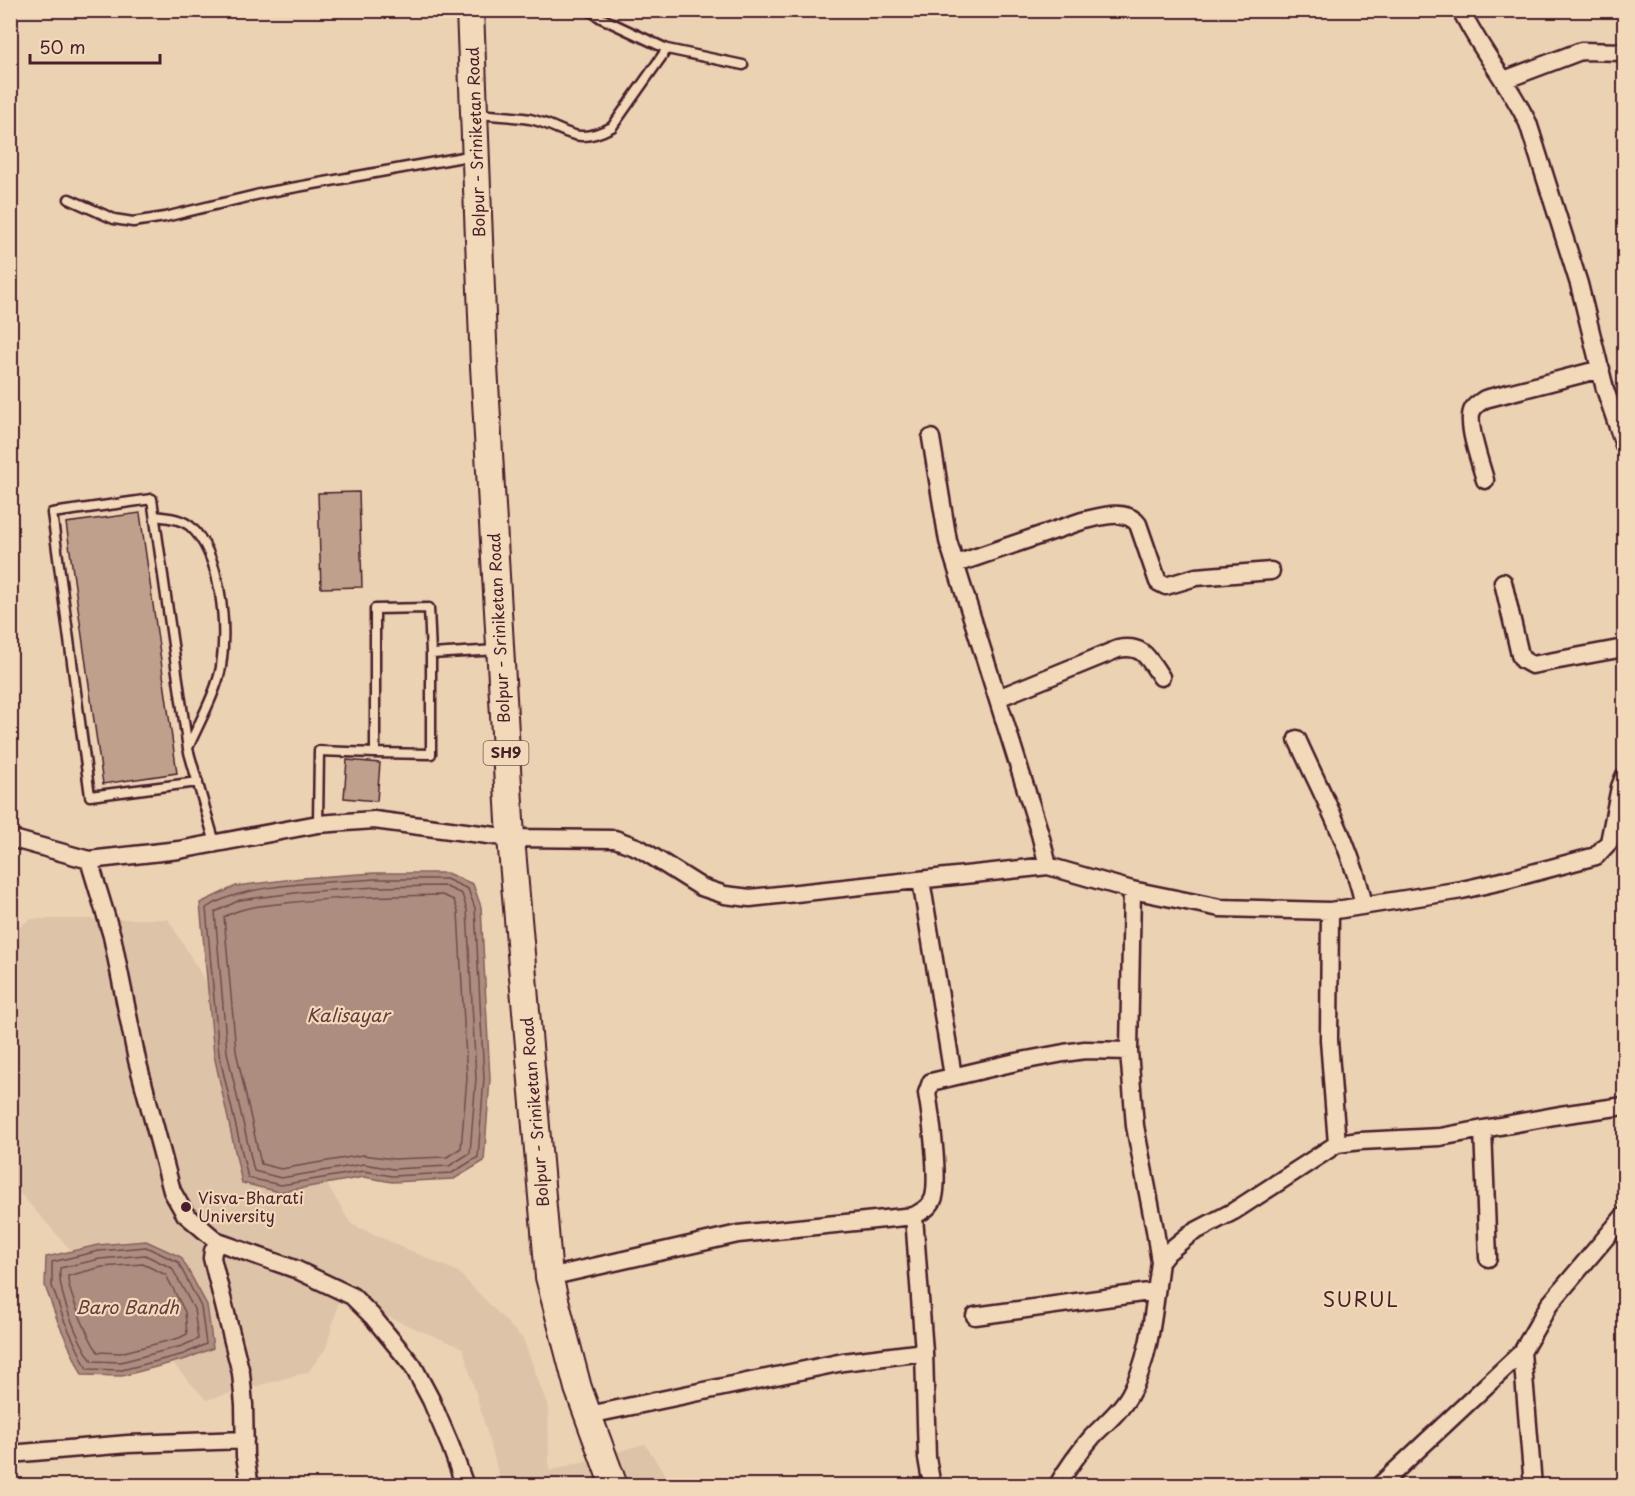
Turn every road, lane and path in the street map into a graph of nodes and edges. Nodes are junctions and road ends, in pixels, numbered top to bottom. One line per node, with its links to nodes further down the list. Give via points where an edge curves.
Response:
1 (470, 10): 8 (main road, Bolpur - Sriniketan Road / SH9)
2 (589, 10): 4 (lane)
3 (1461, 10): 7 (street)
4 (667, 49): 6 (lane); 8 (lane, via 612,127 600,133 581,137 531,119)
5 (1624, 52): 7 (street, via 1581,51)
6 (743, 65)
7 (1504, 80): 11 (street, via 1519,104 1537,148 1579,284)
8 (474, 113): 9 (main road, Bolpur - Sriniketan Road / SH9)
9 (476, 155): 10 (lane, via 264,193 133,222 114,219); 20 (main road, Bolpur - Sriniketan Road / SH9)
10 (69, 199)
11 (1600, 369): 13 (street); 14 (street, via 1478,404 1472,410 1471,425)
12 (931, 438): 16 (street, via 948,541)
13 (1624, 445)
14 (1485, 480)
15 (155, 516): 25 (lane); 25 (lane, via 180,520 190,526 205,546 217,578 223,622 220,668); 28 (lane, via 152,499 52,513 90,796)
16 (956, 564): 17 (street, via 1082,521 1125,514 1138,524 1161,585 1196,576); 23 (street)
17 (1271, 570)
18 (1503, 582): 19 (street, via 1520,655 1528,663)
19 (1624, 648)
20 (500, 650): 21 (lane); 31 (main road, Bolpur - Sriniketan Road / SH9)
21 (431, 654): 26 (lane, via 431,754); 26 (lane, via 429,608 375,609)
22 (1161, 677): 23 (street, via 1146,656 1130,647)
23 (998, 698): 34 (street)
24 (1297, 739): 37 (street, via 1339,825)
25 (188, 749): 28 (lane)
26 (375, 753): 29 (lane, via 319,752)
27 (1624, 777): 37 (street, via 1609,842 1596,856 1502,881)
28 (198, 782): 32 (lane)
29 (318, 825): 31 (street, via 374,820); 32 (street)
30 (10, 838): 33 (street)
31 (510, 838): 35 (street, via 615,839 639,848 701,887 750,898); 49 (main road, Bolpur - Sriniketan Road / SH9)
32 (215, 843): 33 (street)
33 (89, 860): 46 (street, via 112,936 137,1060 172,1191 185,1214)
34 (1048, 866): 35 (street); 36 (street)
35 (921, 880): 40 (street)
36 (1132, 890): 38 (street, via 1220,908); 39 (street)
37 (1365, 905): 38 (street)
38 (1330, 910): 43 (street, via 1329,1040)
39 (1129, 1051): 40 (street, via 1085,1050); 48 (street, via 1135,1126)
40 (953, 1076): 44 (street, via 931,1082 927,1089 934,1197 929,1207)
41 (1624, 1106): 42 (street)
42 (1483, 1129): 43 (street, via 1440,1137); 47 (street)
43 (1337, 1144): 48 (street, via 1234,1211 1190,1234)
44 (914, 1216): 49 (street, via 738,1234); 52 (street)
45 (1624, 1216): 53 (street, via 1549,1305)
46 (218, 1242): 55 (street, via 212,1258 241,1373); 58 (street, via 296,1269 352,1296 413,1366)
47 (1488, 1258)
48 (1160, 1262): 50 (street)
49 (549, 1277): 54 (main road, Bolpur - Sriniketan Road / SH9, via 578,1389)
50 (1156, 1291): 51 (street); 61 (street, via 1149,1340 1129,1396)
51 (975, 1316)
52 (924, 1352): 54 (street, via 843,1362); 60 (street, via 927,1458)
53 (1522, 1352): 62 (street); 63 (street)
54 (589, 1415): 59 (main road, Bolpur - Sriniketan Road / SH9)
55 (245, 1440): 56 (street); 57 (street)
56 (10, 1454)
57 (250, 1485)
58 (465, 1485)
59 (614, 1485)
60 (932, 1485)
61 (1057, 1485)
62 (1379, 1485)
63 (1533, 1485)

